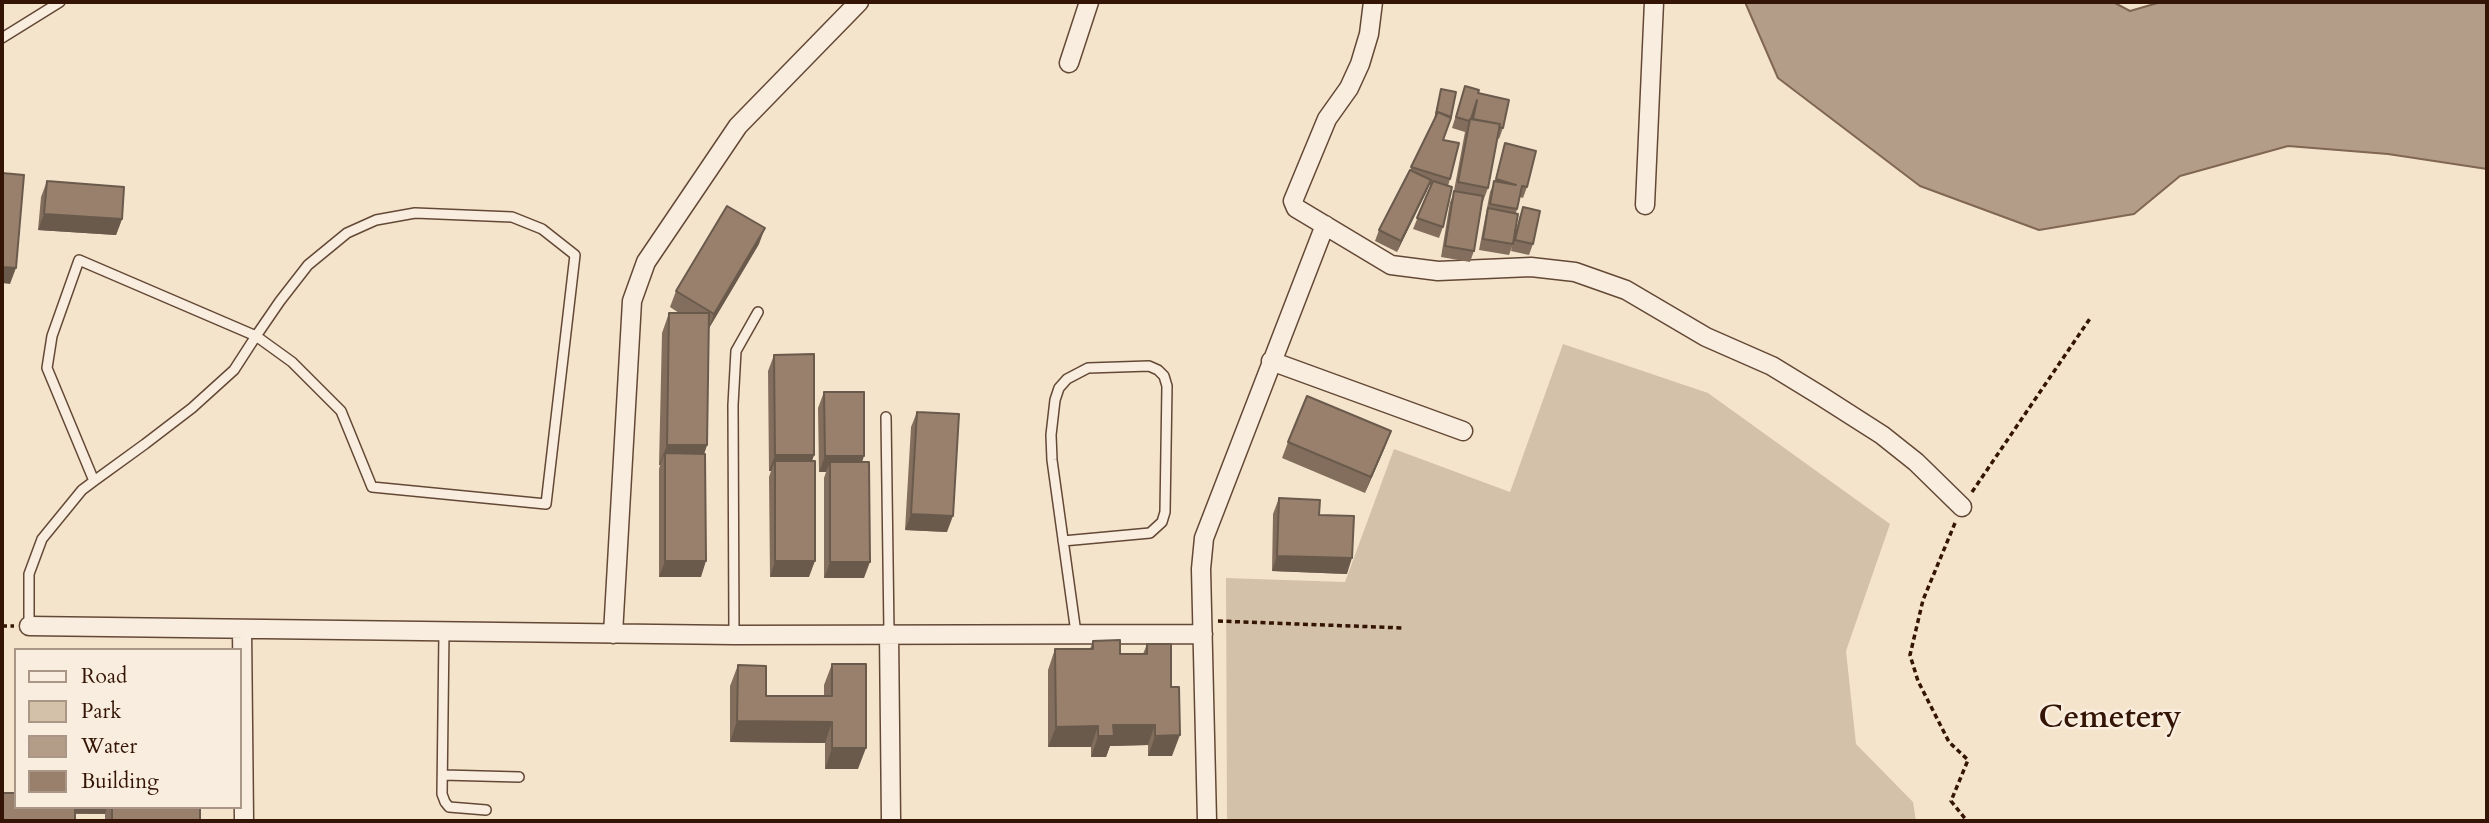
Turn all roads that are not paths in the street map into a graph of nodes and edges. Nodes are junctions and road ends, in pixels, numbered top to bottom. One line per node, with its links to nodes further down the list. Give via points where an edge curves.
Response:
1 (60, 2): 6 (lane)
2 (859, 2): 24 (street, via 738,126 646,262 632,301)
3 (1089, 2): 7 (street)
4 (1373, 2): 9 (street, via 1360,64 1327,119 1293,201 1296,208)
5 (1654, 2): 8 (street)
6 (2, 38)
7 (1069, 63)
8 (1645, 205)
9 (1325, 225): 12 (street); 16 (street, via 1391,265 1438,271 1531,267 1575,272 1626,290 1706,337 1772,366 1882,435)
10 (758, 312): 25 (lane, via 736,351)
11 (257, 336): 11 (lane, via 292,362 341,411 372,487 546,503 575,256 542,229 512,217 415,213 376,220 347,233 309,265); 15 (lane, via 233,370 192,408); 15 (lane, via 79,260 52,336 47,368)
12 (1271, 361): 14 (street); 19 (street, via 1204,538)
13 (886, 417): 22 (lane)
14 (1463, 431)
15 (94, 481): 18 (lane, via 42,539 30,574)
16 (1962, 507)
17 (1063, 541): 17 (lane, via 1051,448 1059,388 1088,368 1149,366 1158,370 1167,386 1163,522 1150,533); 23 (lane)
18 (29, 626): 20 (street)
19 (1202, 627): 23 (street); 31 (street)
20 (242, 629): 21 (street); 29 (street)
21 (444, 632): 24 (street); 26 (lane)
22 (889, 633): 23 (street); 25 (street); 30 (street)
23 (1076, 633)
24 (614, 634): 25 (street)
25 (734, 635)
26 (443, 775): 27 (lane); 28 (lane, via 442,794 449,807)
27 (519, 777)
28 (486, 810)
29 (244, 821)
30 (891, 821)
31 (1207, 821)

